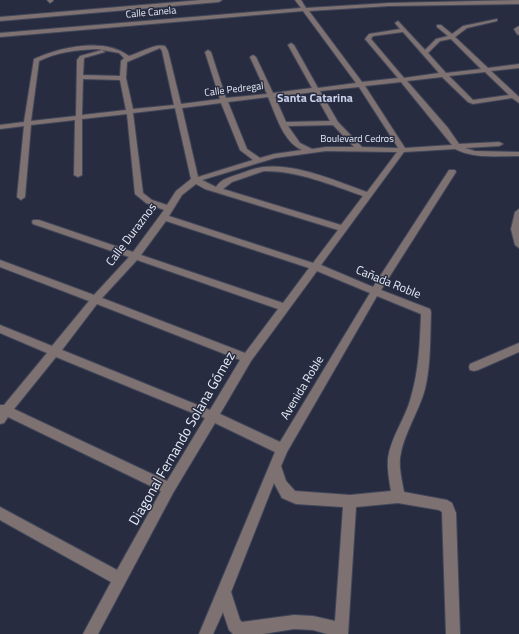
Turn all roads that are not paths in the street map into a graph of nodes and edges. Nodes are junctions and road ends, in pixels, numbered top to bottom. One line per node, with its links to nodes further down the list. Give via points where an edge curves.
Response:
1 (219, 0): 6 (street)
2 (298, 0): 5 (street)
3 (135, 1): 6 (street)
4 (519, 2): 5 (street, Calle Canela, via 435,1)
5 (305, 7): 6 (street, Calle Canela); 28 (street)
6 (155, 14): 7 (street); 12 (street, Calle Canela)
7 (17, 17): 8 (street); 12 (street)
8 (0, 19)
9 (496, 20): 15 (street, via 465,27)
10 (398, 24): 13 (street)
11 (439, 26): 15 (street)
12 (23, 28): 14 (street, Calle Canela)
13 (404, 30): 19 (street); 27 (street, via 381,33 368,38)
14 (0, 35)
15 (452, 37): 19 (street, via 435,41); 23 (street)
16 (290, 46): 29 (street)
17 (110, 49): 21 (street, via 121,51); 25 (street, via 82,57); 38 (street, via 55,51 36,60)
18 (208, 52): 32 (street)
19 (425, 53): 24 (street)
20 (253, 57): 30 (street)
21 (128, 58): 26 (street, via 124,61); 34 (street, via 145,54 161,46 165,51)
22 (519, 66): 23 (street, Calle Pedregal)
23 (487, 71): 24 (street, Calle Pedregal); 31 (street)
24 (445, 76): 27 (street, Calle Pedregal); 31 (street, via 473,102)
25 (81, 77): 26 (street); 36 (street)
26 (123, 78): 35 (street)
27 (404, 80): 28 (street, Calle Pedregal); 42 (street)
28 (361, 85): 29 (street, Calle Pedregal); 44 (street)
29 (315, 90): 30 (street, Calle Pedregal); 37 (street)
30 (270, 96): 32 (street, Calle Pedregal); 39 (street)
31 (513, 96): 33 (street)
32 (224, 101): 34 (street, Calle Pedregal); 47 (street, via 244,150)
33 (519, 101)
34 (179, 107): 35 (street, Calle Pedregal); 50 (street)
35 (130, 113): 36 (street, Calle Pedregal); 55 (street, Cañada Roble, via 139,194)
36 (79, 118): 38 (street, Calle Pedregal); 49 (street)
37 (335, 123): 39 (street); 43 (street)
38 (28, 124): 40 (street, Calle Pedregal); 53 (street)
39 (285, 124): 45 (street, via 297,145)
40 (0, 127)
41 (499, 144): 42 (street, Boulevard Cedros)
42 (457, 147): 44 (street, Boulevard Cedros); 46 (street, via 475,153)
43 (359, 148): 44 (street, Boulevard Cedros); 45 (street, Boulevard Cedros)
44 (402, 150): 52 (street, Diagonal Fernando Solana Gómez)
45 (310, 151): 47 (street, Boulevard Cedros)
46 (519, 154)
47 (258, 160): 50 (street, Boulevard Cedros)
48 (452, 172): 62 (street, Avenida Roble)
49 (78, 175)
50 (195, 180): 51 (street); 55 (street, Calle Duraznos, via 179,193)
51 (218, 190): 52 (street, via 228,180 257,170 276,169 293,171); 57 (street)
52 (369, 195): 57 (street, Diagonal Fernando Solana Gómez)
53 (21, 197)
54 (519, 212): 58 (street, via 514,231)
55 (166, 213): 59 (street, Calle Duraznos); 61 (street, Cañada Roble, via 229,239)
56 (36, 222): 59 (street)
57 (344, 229): 61 (street, Diagonal Fernando Solana Gómez)
58 (519, 245)
59 (135, 256): 63 (street, Calle Duraznos); 64 (street)
60 (0, 263): 63 (street)
61 (316, 267): 62 (street, Cañada Roble); 64 (street, Diagonal Fernando Solana Gómez)
62 (375, 292): 72 (street, Avenida Roble); 75 (street, Cañada Roble, via 426,312 419,391 395,453)
63 (96, 300): 67 (street, Calle Duraznos); 68 (street)
64 (284, 307): 68 (street, Diagonal Fernando Solana Gómez)
65 (0, 329): 67 (street)
66 (519, 347): 69 (street)
67 (53, 352): 70 (street, Calle Duraznos); 71 (street)
68 (247, 358): 71 (street, Diagonal Fernando Solana Gómez)
69 (474, 367)
70 (2, 413): 74 (street)
71 (212, 416): 72 (street); 74 (street, Diagonal Fernando Solana Gómez)
72 (282, 449): 73 (street, Avenida Roble)
73 (275, 466): 76 (street, via 288,496); 79 (street, Avenida Roble)
74 (170, 489): 78 (street, Diagonal Fernando Solana Gómez)
75 (398, 497): 76 (street); 83 (street, via 442,504 447,508)
76 (350, 502): 80 (street)
77 (0, 513): 78 (street)
78 (120, 579): 81 (street, Diagonal Fernando Solana Gómez)
79 (224, 592): 80 (street, via 234,625 240,630 294,622 313,623); 82 (street, Avenida Roble)
80 (341, 632)
81 (90, 634)
82 (206, 634)
83 (453, 634)

